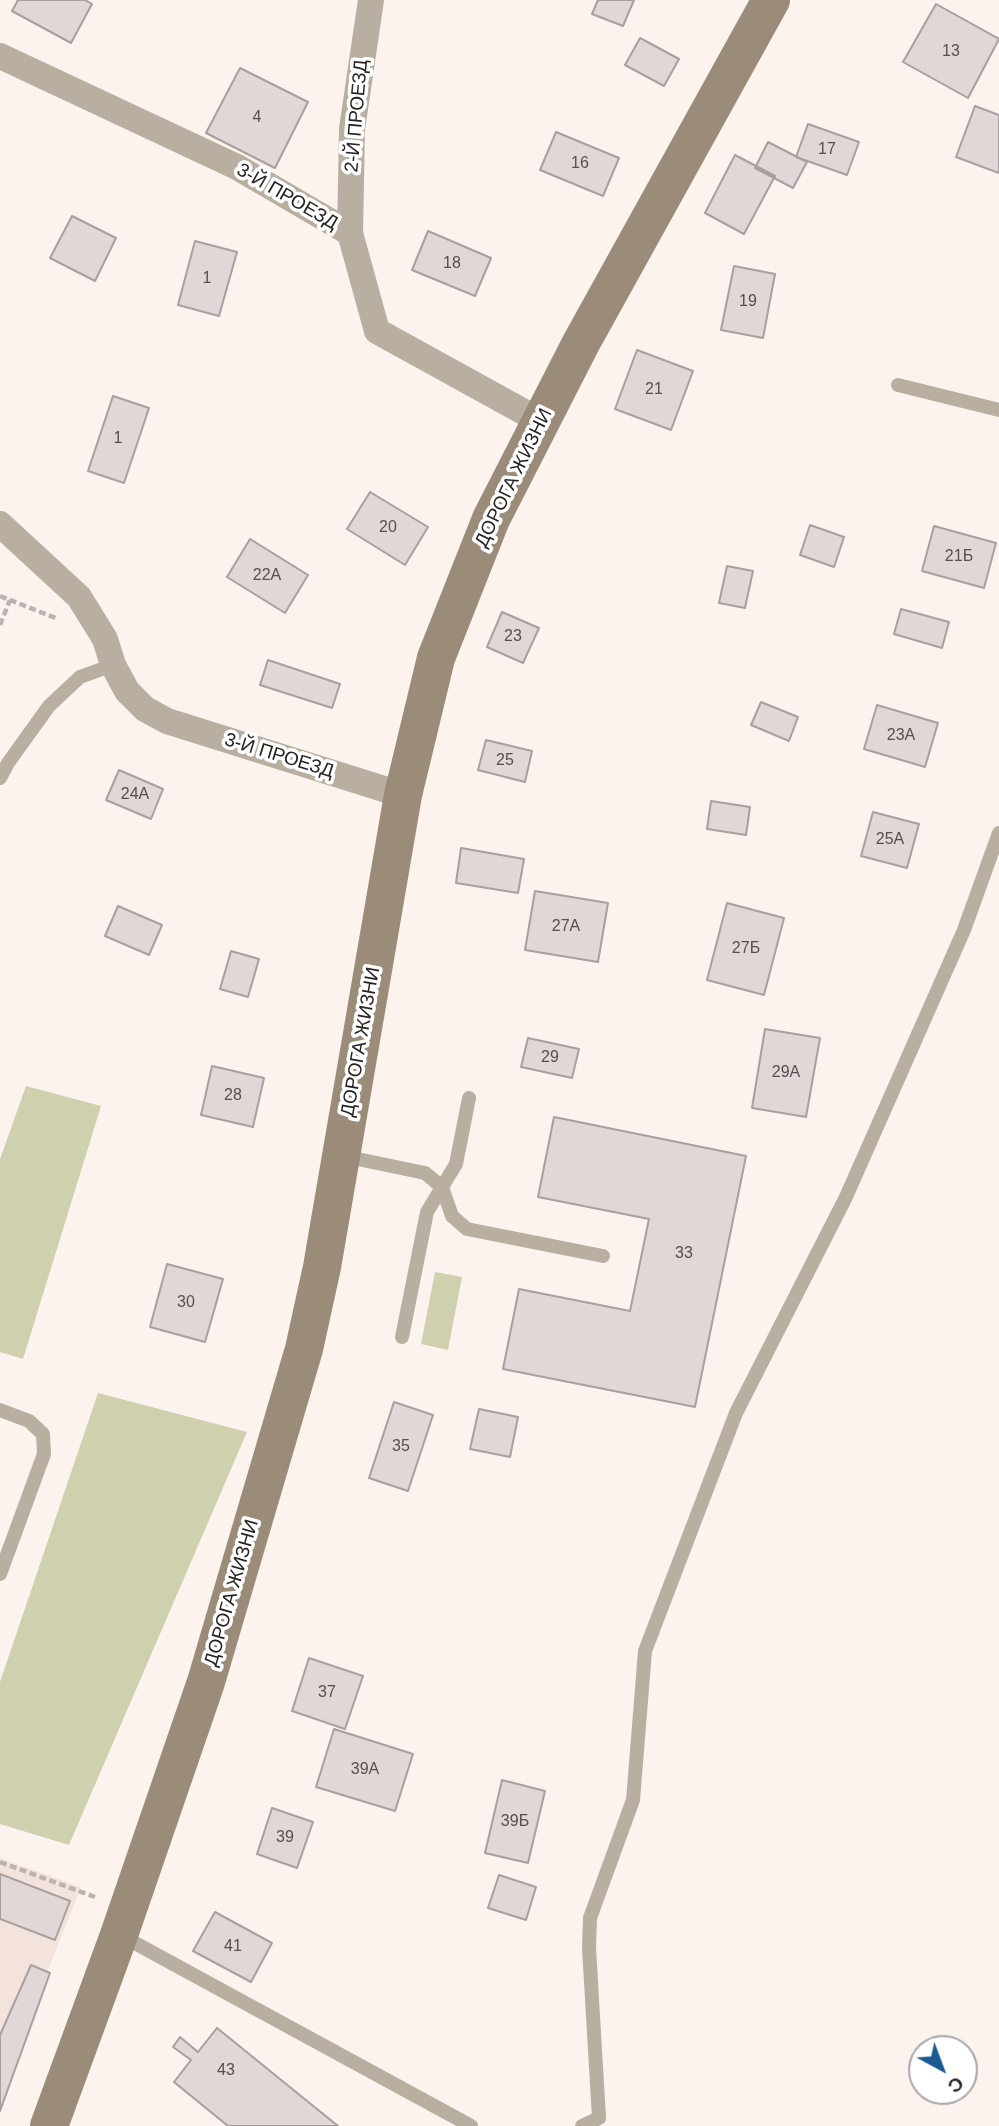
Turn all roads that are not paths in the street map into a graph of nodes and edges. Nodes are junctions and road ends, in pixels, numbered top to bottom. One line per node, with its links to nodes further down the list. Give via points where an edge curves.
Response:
1 (371, 0): 4 (street, 2-Й ПРОЕЗД, via 352,129)
2 (771, 0): 7 (main road, ДОРОГА ЖИЗНИ)
3 (0, 56): 4 (street, 3-Й ПРОЕЗД, via 237,167)
4 (350, 233): 7 (street, 3-Й ПРОЕЗД, via 377,331)
5 (898, 385): 6 (lane)
6 (999, 410)
7 (542, 422): 11 (main road, ДОРОГА ЖИЗНИ, via 491,519 436,658)
8 (0, 524): 9 (street, 3-Й ПРОЕЗД, via 79,597 105,639)
9 (113, 665): 10 (lane, via 80,677 49,706); 11 (street, 3-Й ПРОЕЗД, via 145,709 167,721)
10 (0, 778)
11 (403, 795): 14 (main road, ДОРОГА ЖИЗНИ)
12 (999, 833): 23 (lane, via 964,930 852,1184 736,1413 645,1651 633,1800 590,1918 599,2118)
13 (469, 1098): 15 (lane, via 456,1164)
14 (342, 1156): 15 (lane, via 425,1173); 20 (main road, ДОРОГА ЖИЗНИ, via 304,1349 206,1682)
15 (442, 1187): 16 (lane, via 452,1216 467,1229); 17 (lane, via 427,1212)
16 (603, 1256)
17 (402, 1337)
18 (0, 1410): 19 (lane, via 29,1421 43,1434 44,1454)
19 (0, 1574)
20 (124, 1922): 21 (main road, ДОРОГА ЖИЗНИ); 22 (lane)
21 (49, 2126)
22 (471, 2126)
23 (582, 2126)

